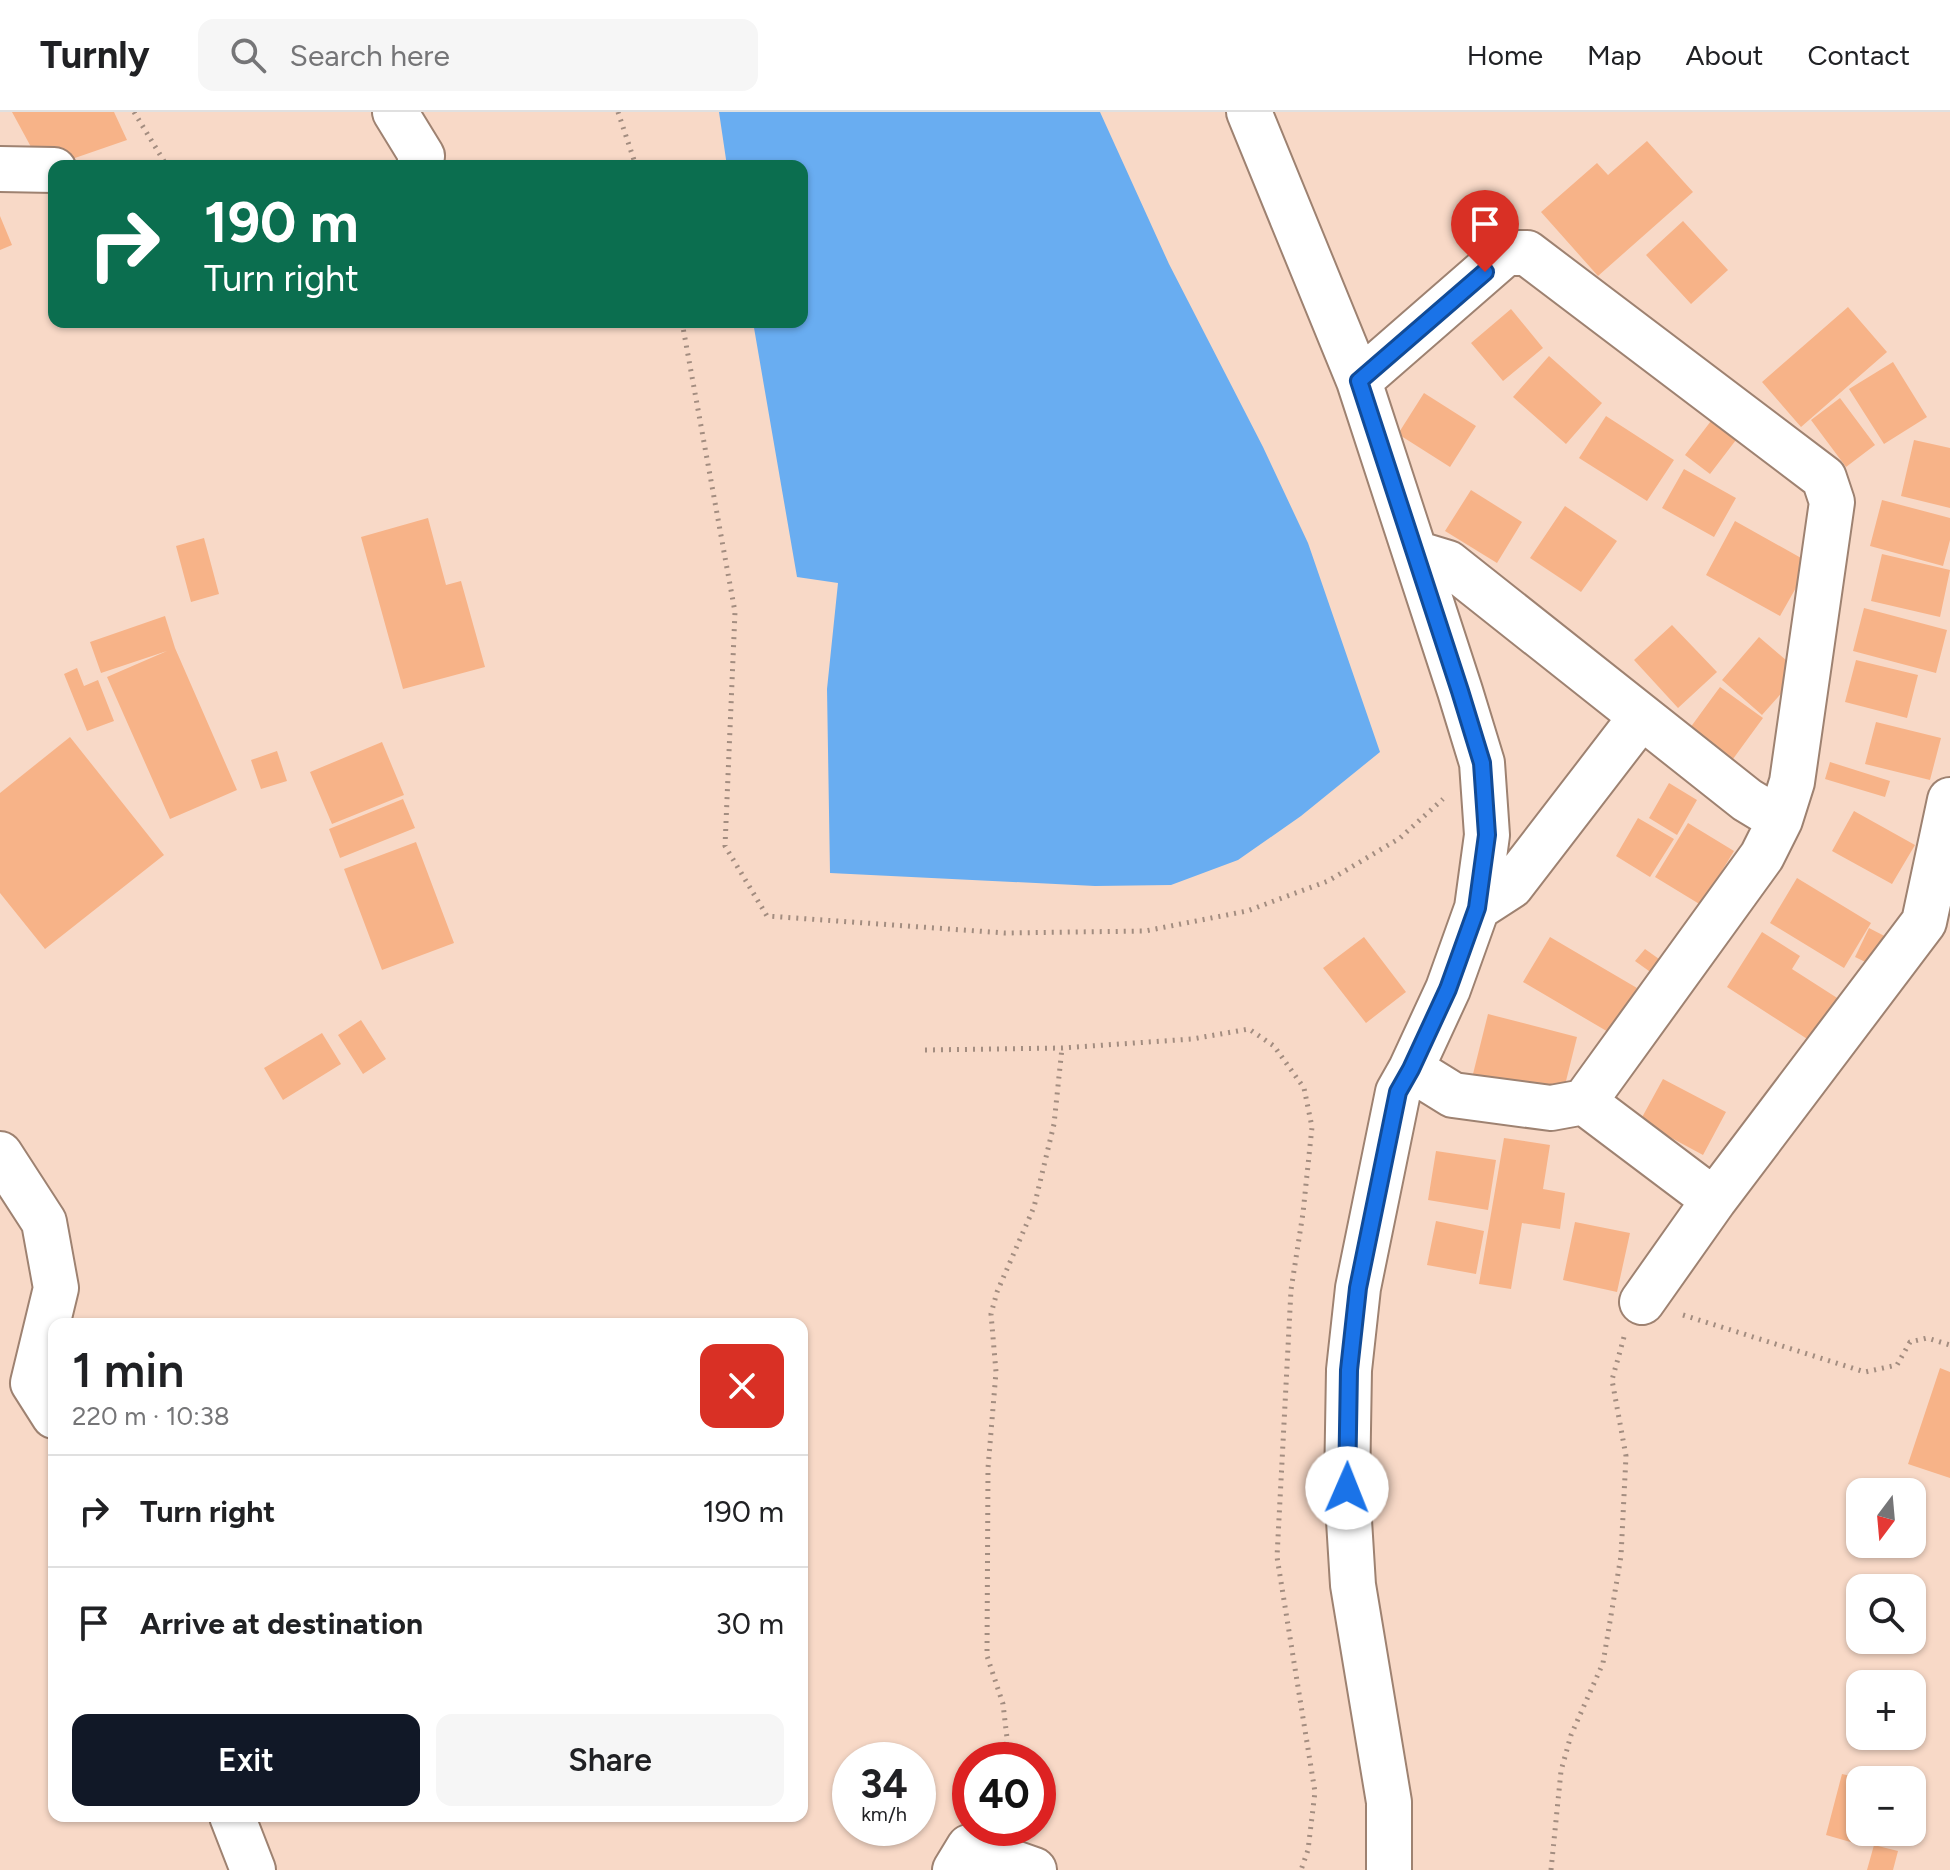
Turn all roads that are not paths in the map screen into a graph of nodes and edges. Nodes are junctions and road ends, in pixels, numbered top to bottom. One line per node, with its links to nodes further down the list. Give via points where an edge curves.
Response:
1 (395, 112): 3 (street)
2 (1249, 112): 6 (street)
3 (421, 160)
4 (0, 169): 5 (street)
5 (48, 170)
6 (1359, 381): 7 (street); 10 (street, via 1506,253 1527,253 1824,478 1832,502 1792,782)
7 (1415, 553): 8 (street, via 1448,563); 11 (street, via 1482,763 1487,835)
8 (1641, 717): 10 (street); 11 (street, via 1511,886)
9 (1950, 800): 15 (street, via 1924,922)
10 (1780, 820): 13 (street, via 1762,856)
11 (1477, 908): 12 (street)
12 (1411, 1069): 13 (street, via 1453,1095 1551,1108); 24 (street, via 1394,1107 1358,1288 1349,1370 1347,1488 1353,1585 1389,1802)
13 (1584, 1102): 15 (street)
14 (0, 1154): 17 (street, via 44,1222 56,1288)
15 (1714, 1200): 16 (street)
16 (1642, 1302)
17 (49, 1318)
18 (48, 1321): 19 (street, via 33,1383)
19 (48, 1407)
20 (234, 1822): 21 (street)
21 (253, 1870)
22 (955, 1870): 23 (street, via 969,1847)
23 (1034, 1870)
24 (1389, 1870)

